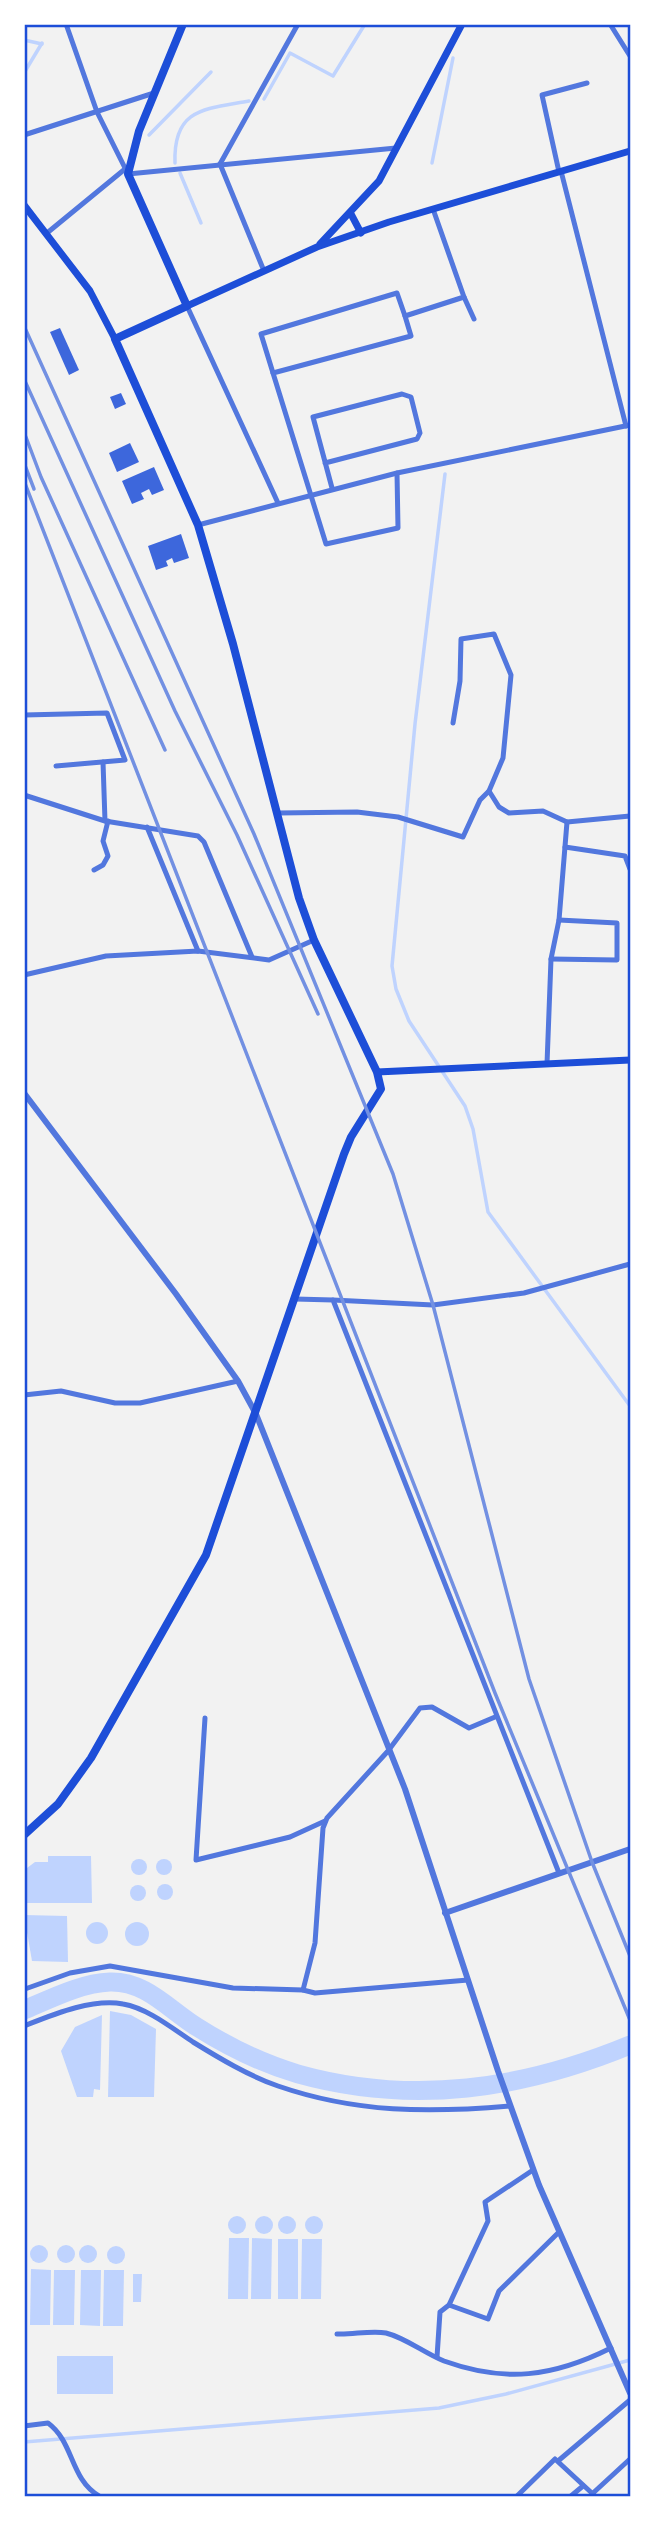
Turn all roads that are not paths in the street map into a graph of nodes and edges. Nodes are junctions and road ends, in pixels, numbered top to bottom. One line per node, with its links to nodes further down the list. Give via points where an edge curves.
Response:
1 (183, 24): 8 (main road)
2 (463, 24): 11 (main road)
3 (610, 24): 6 (street)
4 (67, 25): 9 (street)
5 (296, 25): 13 (street)
6 (631, 56)
7 (587, 83): 15 (street, via 542,95)
8 (154, 93): 9 (street); 14 (main road)
9 (97, 112): 10 (street); 14 (street)
10 (24, 135)
11 (396, 148): 13 (street); 18 (main road, via 379,181)
12 (631, 151): 15 (main road)
13 (220, 164): 14 (street); 22 (street)
14 (126, 171): 19 (street); 24 (main road)
15 (560, 171): 17 (main road); 29 (street)
16 (24, 205): 19 (main road)
17 (433, 209): 20 (main road); 23 (street)
18 (351, 214): 20 (main road); 21 (main road)
19 (47, 233): 27 (main road, via 90,291)
20 (361, 233): 21 (main road)
21 (317, 247): 22 (main road)
22 (264, 271): 24 (main road)
23 (464, 297): 25 (street); 26 (street)
24 (187, 306): 27 (main road); 34 (street)
25 (405, 316): 28 (street, via 411,337); 28 (street, via 397,293 261,334)
26 (474, 319)
27 (115, 339): 35 (main road)
28 (272, 373): 33 (street)
29 (628, 426): 31 (street)
30 (325, 463): 30 (street, via 417,439 420,433 411,397 402,394 313,417); 32 (street)
31 (397, 473): 32 (street); 33 (street, via 398,528 326,544)
32 (332, 488): 33 (street)
33 (308, 495): 34 (street)
34 (278, 503): 35 (street)
35 (198, 525): 42 (main road)
36 (24, 715): 38 (street, via 107,713 125,760)
37 (453, 723): 40 (street, via 461,639 494,634 511,675 503,758)
38 (103, 762): 39 (street); 44 (street)
39 (56, 766)
40 (489, 791): 42 (street, via 463,837 385,815); 45 (street, via 509,813 543,811)
41 (24, 795): 44 (street)
42 (278, 813): 51 (main road)
43 (631, 816): 45 (street)
44 (107, 821): 46 (street); 49 (street, via 103,841 108,856)
45 (568, 822): 47 (street)
46 (147, 827): 52 (street); 53 (street, via 198,836 204,842)
47 (565, 847): 48 (street, via 625,856); 50 (street)
48 (631, 869)
49 (94, 870)
50 (559, 920): 54 (street); 54 (street, via 617,923 617,960)
51 (314, 940): 53 (street, via 269,960); 58 (main road)
52 (198, 951): 53 (street); 55 (street, via 106,956)
53 (252, 957)
54 (551, 959): 57 (street)
55 (24, 975)
56 (631, 1060): 57 (main road)
57 (547, 1064): 58 (main road)
58 (377, 1072): 61 (main road, via 381,1089 351,1137)
59 (24, 1093): 63 (street)
60 (631, 1264): 62 (street, via 524,1293 433,1305)
61 (295, 1299): 62 (street); 65 (main road)
62 (333, 1300): 66 (street)
63 (238, 1381): 64 (street, via 140,1403 115,1403 61,1391); 65 (street)
64 (24, 1395)
65 (257, 1414): 68 (street); 70 (main road, via 206,1555 172,1620 91,1758 58,1804)
66 (495, 1717): 68 (street, via 469,1728 426,1706); 72 (street)
67 (205, 1718): 69 (street, via 196,1860 290,1837)
68 (389, 1749): 69 (street); 73 (street)
69 (326, 1820): 76 (street, via 315,1943)
70 (24, 1835)
71 (631, 1849): 72 (street)
72 (559, 1873): 73 (street)
73 (445, 1913): 74 (street)
74 (468, 1980): 76 (street, via 315,1993); 78 (street)
75 (25, 1989): 76 (street, via 70,1973 110,1966 233,1988)
76 (303, 1990)
77 (24, 2026): 78 (street, via 97,2004 123,2004 277,2086 380,2110 438,2112)
78 (510, 2106): 79 (street)
79 (533, 2170): 80 (street); 81 (street, via 485,2202 488,2221)
80 (559, 2232): 81 (street, via 499,2291 488,2319); 83 (street)
81 (449, 2305): 84 (street, via 439,2312)
82 (337, 2334): 84 (street, via 384,2333)
83 (611, 2348): 84 (street, via 532,2374 506,2376); 85 (street)
84 (437, 2357)
85 (631, 2393)
86 (631, 2400): 89 (street)
87 (24, 2426): 92 (street, via 48,2423 60,2431 82,2484)
88 (631, 2459): 91 (street)
89 (558, 2461): 90 (street); 93 (street)
90 (583, 2486): 91 (street); 94 (street)
91 (593, 2495)
92 (99, 2497)
93 (517, 2497)
94 (571, 2497)

